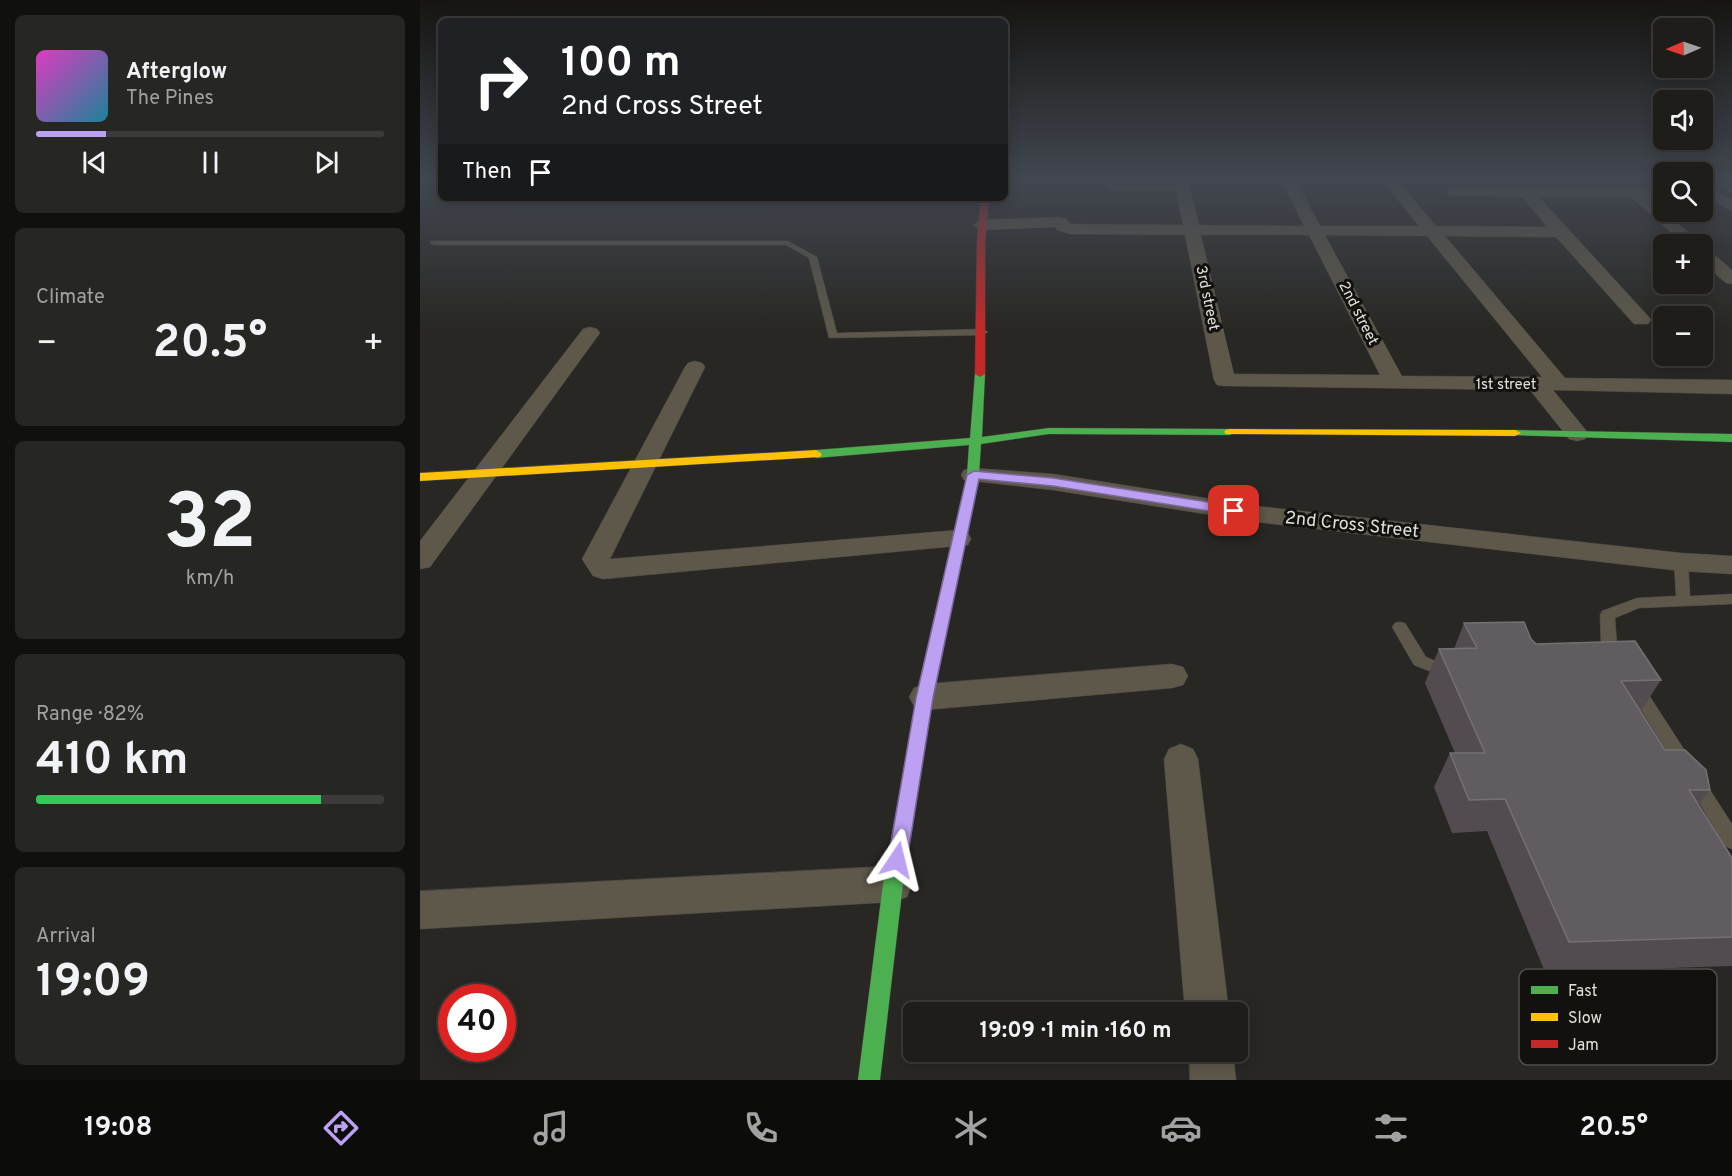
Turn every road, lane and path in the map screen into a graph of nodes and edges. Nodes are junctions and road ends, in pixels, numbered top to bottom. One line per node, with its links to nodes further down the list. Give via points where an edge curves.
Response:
1 (981, 230): 11 (street)
2 (1193, 230): 14 (street, 3rd street)
3 (1317, 230): 15 (street, 2nd street)
4 (1432, 230): 16 (street, 1st street)
5 (1458, 230): 6 (street)
6 (1560, 232): 10 (street)
7 (434, 243): 11 (lane, via 788,243 813,257 833,336)
8 (1713, 263): 9 (street)
9 (1732, 279)
10 (1641, 320)
11 (982, 332): 20 (street)
12 (590, 333): 22 (street)
13 (695, 367): 21 (street)
14 (1225, 380): 15 (street, 1st street)
15 (1395, 383): 16 (street, 1st street)
16 (1547, 384): 17 (street); 18 (street)
17 (1732, 387)
18 (1577, 434): 19 (street); 20 (street, via 1049,431)
19 (1732, 438)
20 (976, 441): 21 (street); 23 (street)
21 (643, 467): 22 (street); 25 (street, via 596,559 603,569)
22 (483, 474): 24 (street); 26 (street)
23 (974, 475): 25 (street); 27 (street, 2nd Cross Street, via 1053,482 1256,514)
24 (420, 477)
25 (958, 539): 36 (street)
26 (420, 560)
27 (1681, 562): 28 (street, 2nd Cross Street); 30 (lane)
28 (1732, 565)
29 (1732, 599): 30 (lane)
30 (1683, 601): 32 (lane, via 1637,603 1607,615 1609,646 1621,666)
31 (1400, 627): 33 (lane, via 1420,661)
32 (1599, 667)
33 (1444, 671)
34 (1627, 675): 38 (lane)
35 (1172, 676): 36 (street)
36 (925, 698): 39 (street)
37 (1181, 759): 41 (street)
38 (1732, 840)
39 (893, 884): 40 (street); 43 (street)
40 (420, 910)
41 (1206, 1002)
42 (1212, 1062): 44 (street)
43 (869, 1080)
44 (1214, 1080)

